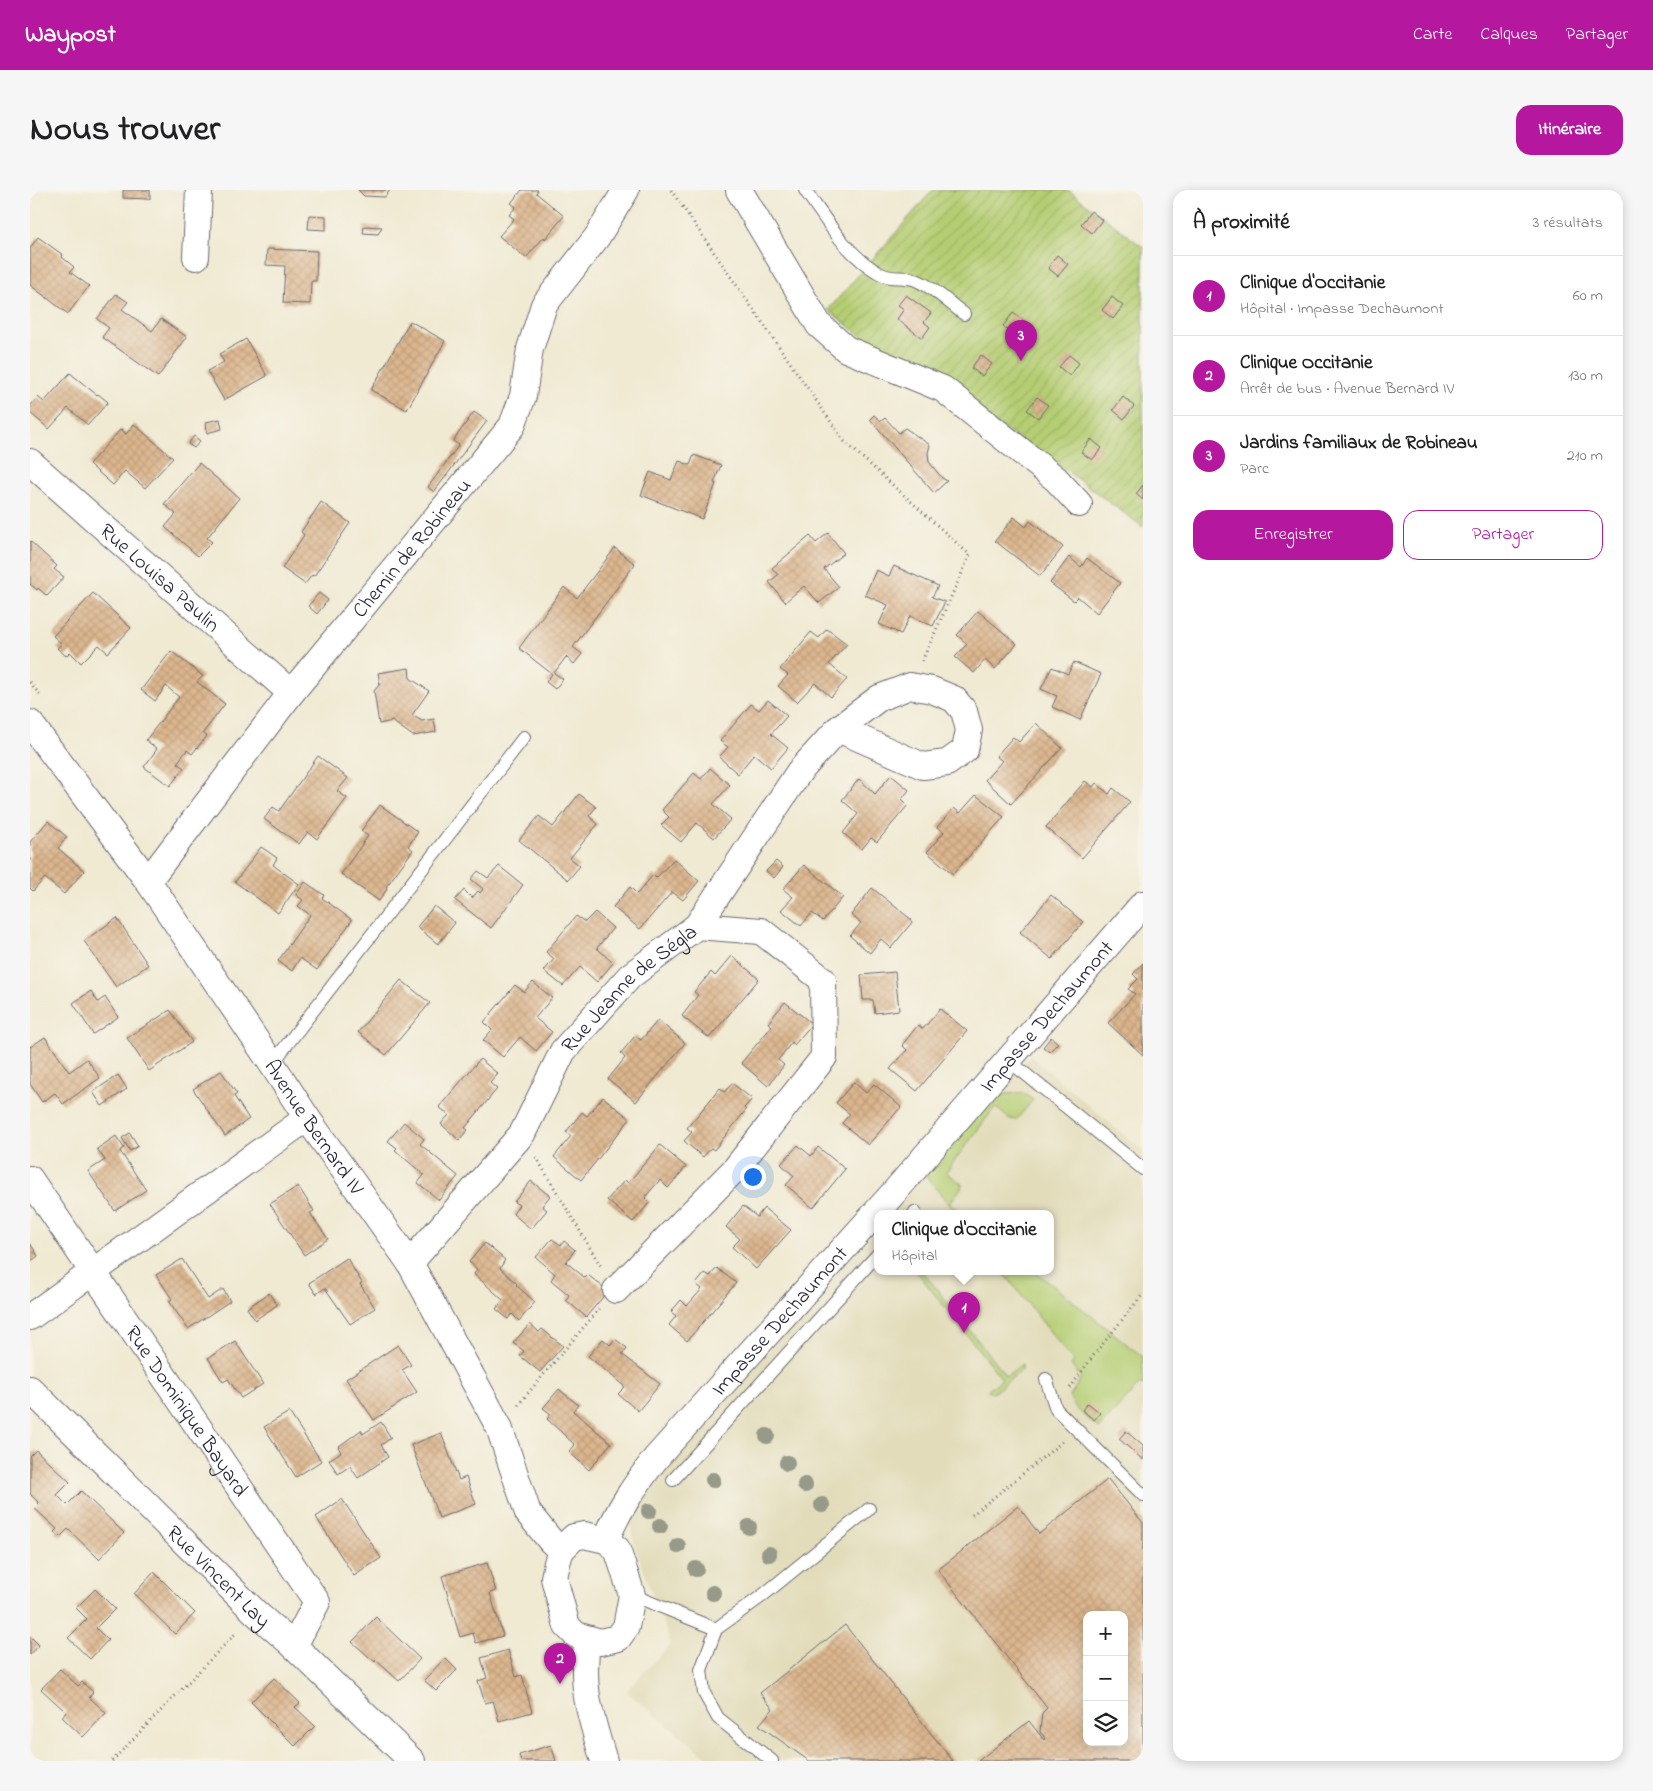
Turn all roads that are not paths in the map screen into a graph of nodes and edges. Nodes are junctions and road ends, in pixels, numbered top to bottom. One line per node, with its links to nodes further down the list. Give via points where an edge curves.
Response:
1 (199, 190): 5 (street)
2 (626, 190): 9 (street, Chemin de Robineau, via 597,237 544,304 530,349 524,396 512,426)
3 (739, 190): 8 (street, via 819,325 829,335 846,349 943,389 1056,480)
4 (804, 190): 6 (lane, via 837,235 867,265 894,279 912,279 926,285)
5 (196, 257)
6 (964, 314)
7 (30, 462): 9 (street, Rue Louisa Paulin)
8 (1079, 504)
9 (291, 693): 13 (street, Chemin de Robineau)
10 (30, 723): 13 (street, Avenue Bernard IV)
11 (838, 729): 11 (street, via 879,698 910,686 954,699 964,711 969,730 965,750 948,763 923,766); 15 (street, via 799,772)
12 (524, 737): 17 (lane)
13 (148, 881): 17 (street, Avenue Bernard IV)
14 (1143, 904): 16 (street, Impasse Dechaumont)
15 (697, 926): 24 (street, Rue Jeanne de Ségla, via 630,976 563,1050 522,1134); 26 (street, Rue Jeanne de Ségla, via 761,931 823,980 824,1057 736,1168)
16 (1008, 1060): 19 (lane); 21 (street, Impasse Dechaumont)
17 (272, 1064): 18 (street, Avenue Bernard IV)
18 (307, 1118): 24 (street, Avenue Bernard IV); 25 (street)
19 (1143, 1169)
20 (30, 1179): 25 (street, Rue Dominique Bayard)
21 (878, 1210)
22 (874, 1215): 33 (street, Impasse Dechaumont, via 656,1458 627,1497)
23 (874, 1258): 30 (lane)
24 (410, 1263): 34 (street, Avenue Bernard IV, via 499,1427 528,1513)
25 (94, 1272): 27 (street); 38 (street, Rue Dominique Bayard, via 317,1602)
26 (616, 1290)
27 (30, 1317)
28 (1046, 1379): 31 (lane, via 1056,1409)
29 (30, 1389): 38 (street, Rue Vincent Lay, via 256,1613)
30 (673, 1480)
31 (1143, 1495)
32 (869, 1509): 36 (lane)
33 (606, 1540): 34 (street, via 584,1535 574,1537); 35 (street, via 617,1549)
34 (562, 1550): 37 (street, via 554,1578 566,1626 576,1635)
35 (632, 1595): 36 (lane); 37 (street, via 626,1627 618,1638 600,1642)
36 (716, 1629): 41 (lane, via 701,1670 704,1693 718,1718)
37 (588, 1639): 40 (street, via 584,1681)
38 (294, 1646): 39 (street, Rue Vincent Lay)
39 (412, 1761)
40 (604, 1761)
41 (772, 1761)

